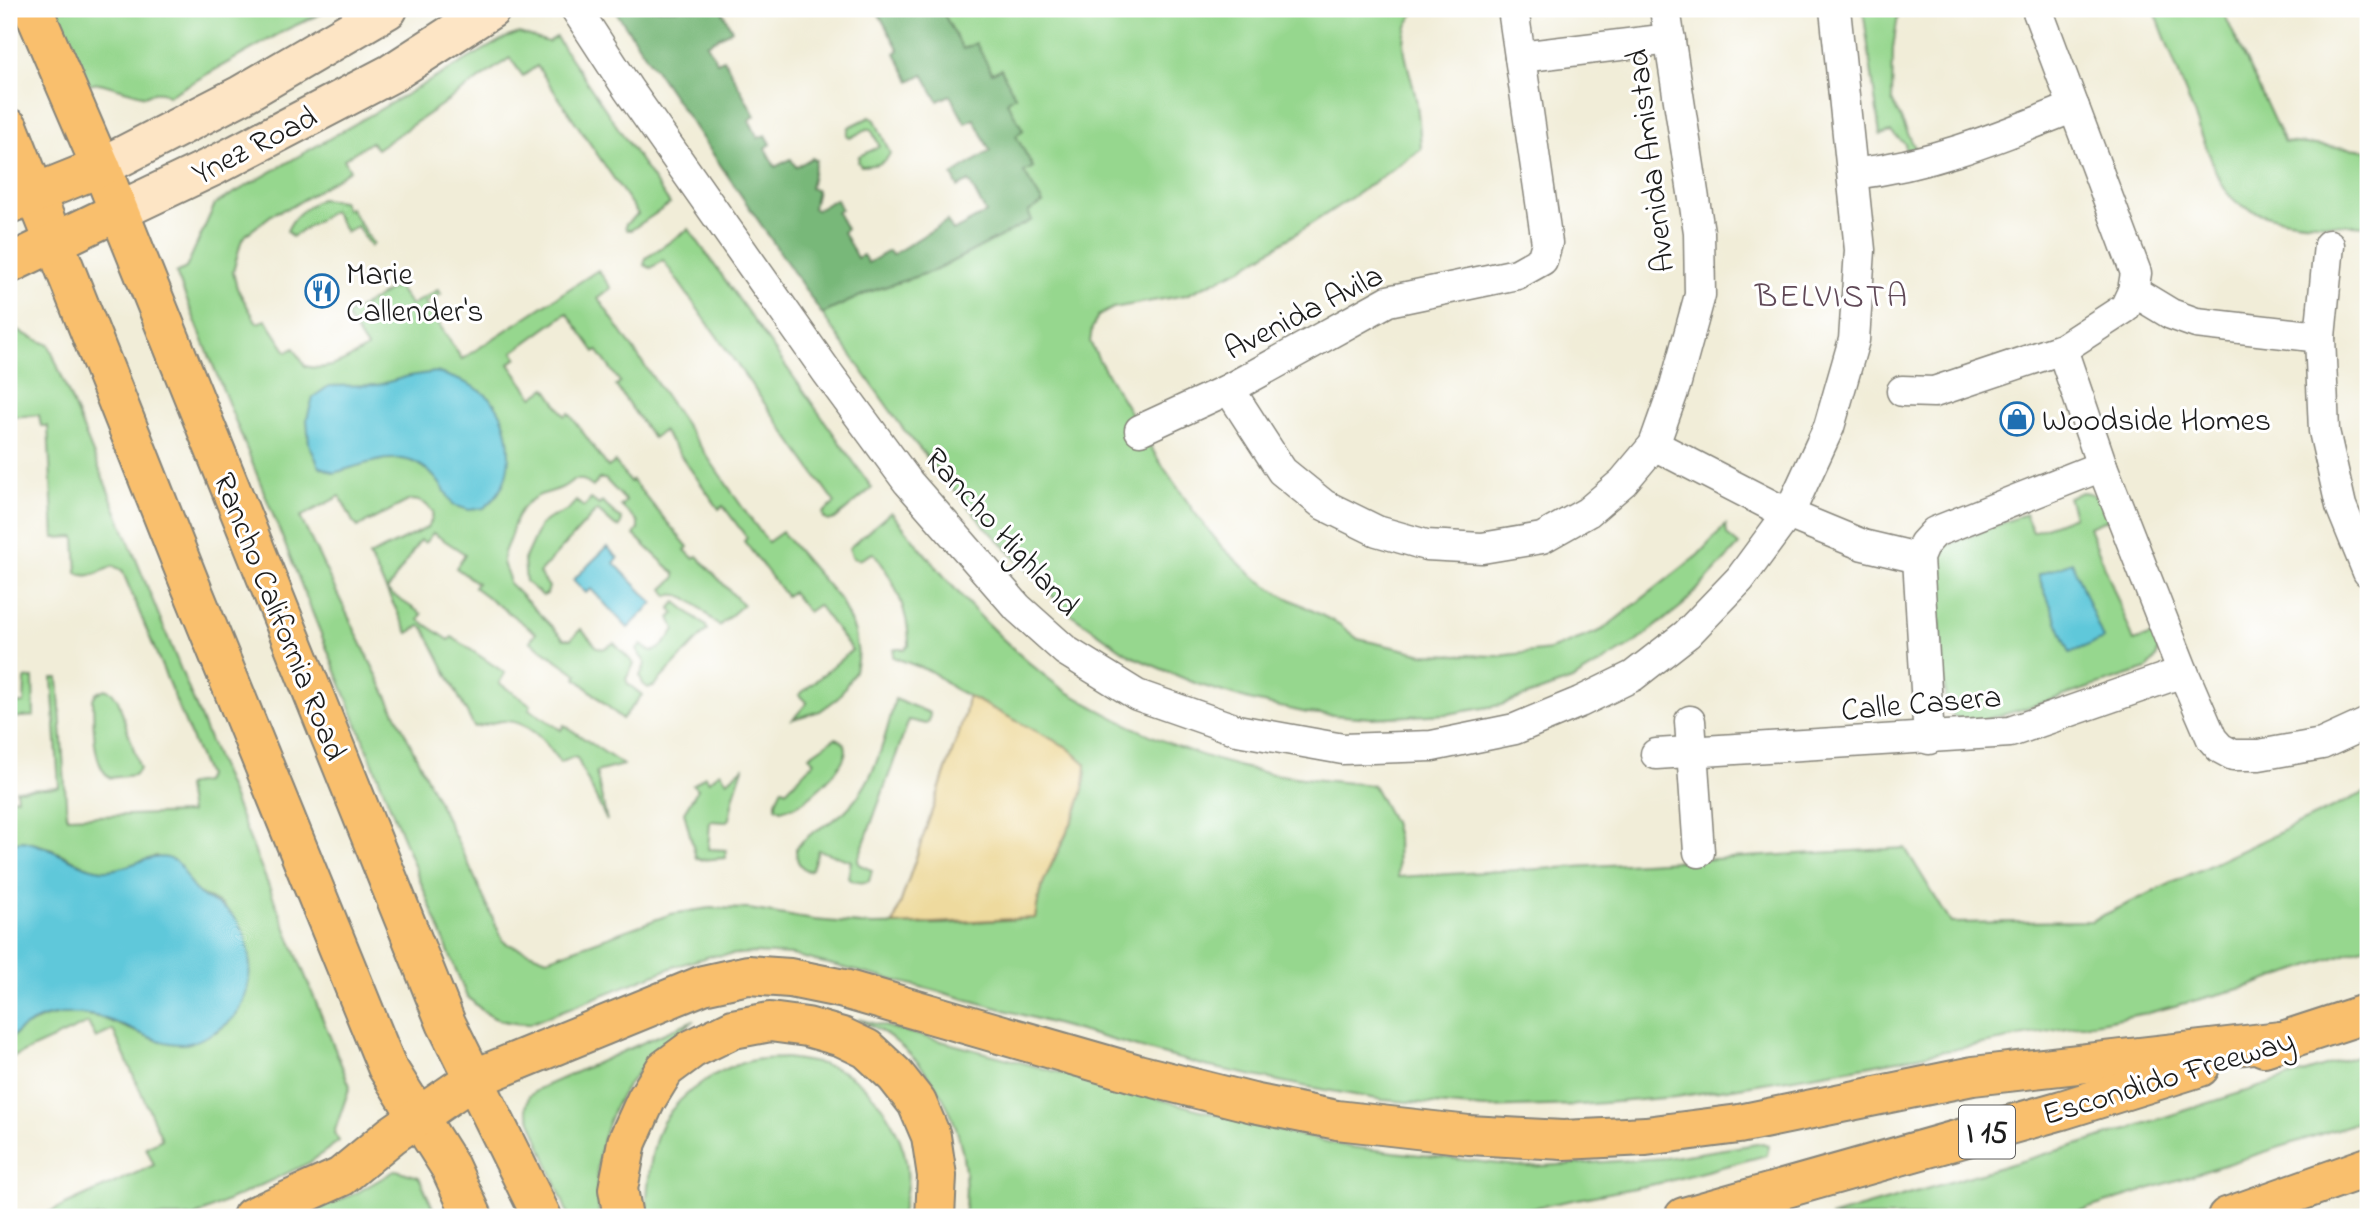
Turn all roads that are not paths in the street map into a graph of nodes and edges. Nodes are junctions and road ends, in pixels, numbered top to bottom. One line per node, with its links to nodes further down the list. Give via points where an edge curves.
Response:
1 (33, 9): 13 (main road, Rancho California Road)
2 (388, 9): 13 (main road, Ynez Road, via 241,95)
3 (491, 9): 16 (main road, Ynez Road, via 392,73)
4 (576, 9): 28 (street, Rancho Highland, via 908,482 1018,608 1066,651 1137,695 1237,730 1343,749 1432,746 1515,729 1633,676 1686,634 1740,579)
5 (1513, 9): 10 (street, Avenida Avila)
6 (1665, 9): 9 (street, Avenida Amistad)
7 (1835, 9): 14 (street, Rancho Highland)
8 (2037, 9): 11 (street)
9 (1670, 39): 10 (street); 26 (street, Avenida Amistad, via 1699,232 1700,295)
10 (1520, 57): 23 (street, Avenida Avila, via 1547,243 1542,260 1517,274 1388,301)
11 (2074, 107): 14 (street, via 1950,155); 20 (street, via 2136,273)
12 (9, 128): 15 (main road)
13 (100, 167): 15 (main road, Ynez Road); 16 (main road, Rancho California Road)
14 (1853, 174): 28 (street, Rancho Highland, via 1860,250 1854,340 1829,427)
15 (22, 199): 17 (main road)
16 (117, 212): 17 (main road, Ynez Road); 40 (main road, Rancho California Road)
17 (53, 243): 19 (main road, Ynez Road); 41 (main road, via 387,1067)
18 (2329, 245): 21 (street)
19 (9, 264)
20 (2133, 291): 21 (street, via 2196,323); 22 (street, via 2125,308)
21 (2320, 337): 30 (street, via 2324,431 2340,506)
22 (2062, 349): 24 (street, via 1934,392); 27 (street)
23 (1229, 389): 25 (street, Avenida Avila); 26 (street, Avenida Amistad, via 1282,471 1324,505 1377,531 1426,545 1482,548 1542,538 1588,512 1623,482)
24 (1902, 391)
25 (1140, 430)
26 (1654, 445): 28 (street)
27 (2102, 466): 29 (street, via 1935,532); 31 (street)
28 (1788, 514): 29 (street, via 1863,545)
29 (1918, 558): 34 (street)
30 (2368, 572)
31 (2183, 672): 33 (street, via 2212,739 2233,755 2322,744); 34 (street, Calle Casera, via 2010,732)
32 (1690, 721): 35 (street)
33 (2368, 723)
34 (1929, 738): 35 (street, Calle Casera)
35 (1692, 752): 36 (street, Calle Casera); 37 (street)
36 (1656, 754)
37 (1699, 852)
38 (2368, 1013): 39 (main road, Escondido Freeway / I 15)
39 (2289, 1040): 40 (main road, via 1973,1076 1740,1124 1563,1140 1410,1129 1289,1111 1138,1074 844,989 748,975 703,985); 49 (main road, Escondido Freeway / I 15)
40 (473, 1079): 41 (main road); 46 (main road, Rancho California Road)
41 (419, 1116): 44 (main road, via 341,1177); 45 (main road)
42 (2368, 1167): 43 (main road)
43 (2253, 1212): 50 (main road)
44 (252, 1217)
45 (473, 1217)
46 (541, 1217)
47 (623, 1217): 48 (main road, via 618,1189 627,1142 665,1069 692,1048 733,1030 770,1022 842,1037 867,1049 895,1075 917,1103 931,1136 937,1176)
48 (935, 1217)
49 (1684, 1217)
50 (2227, 1217)

